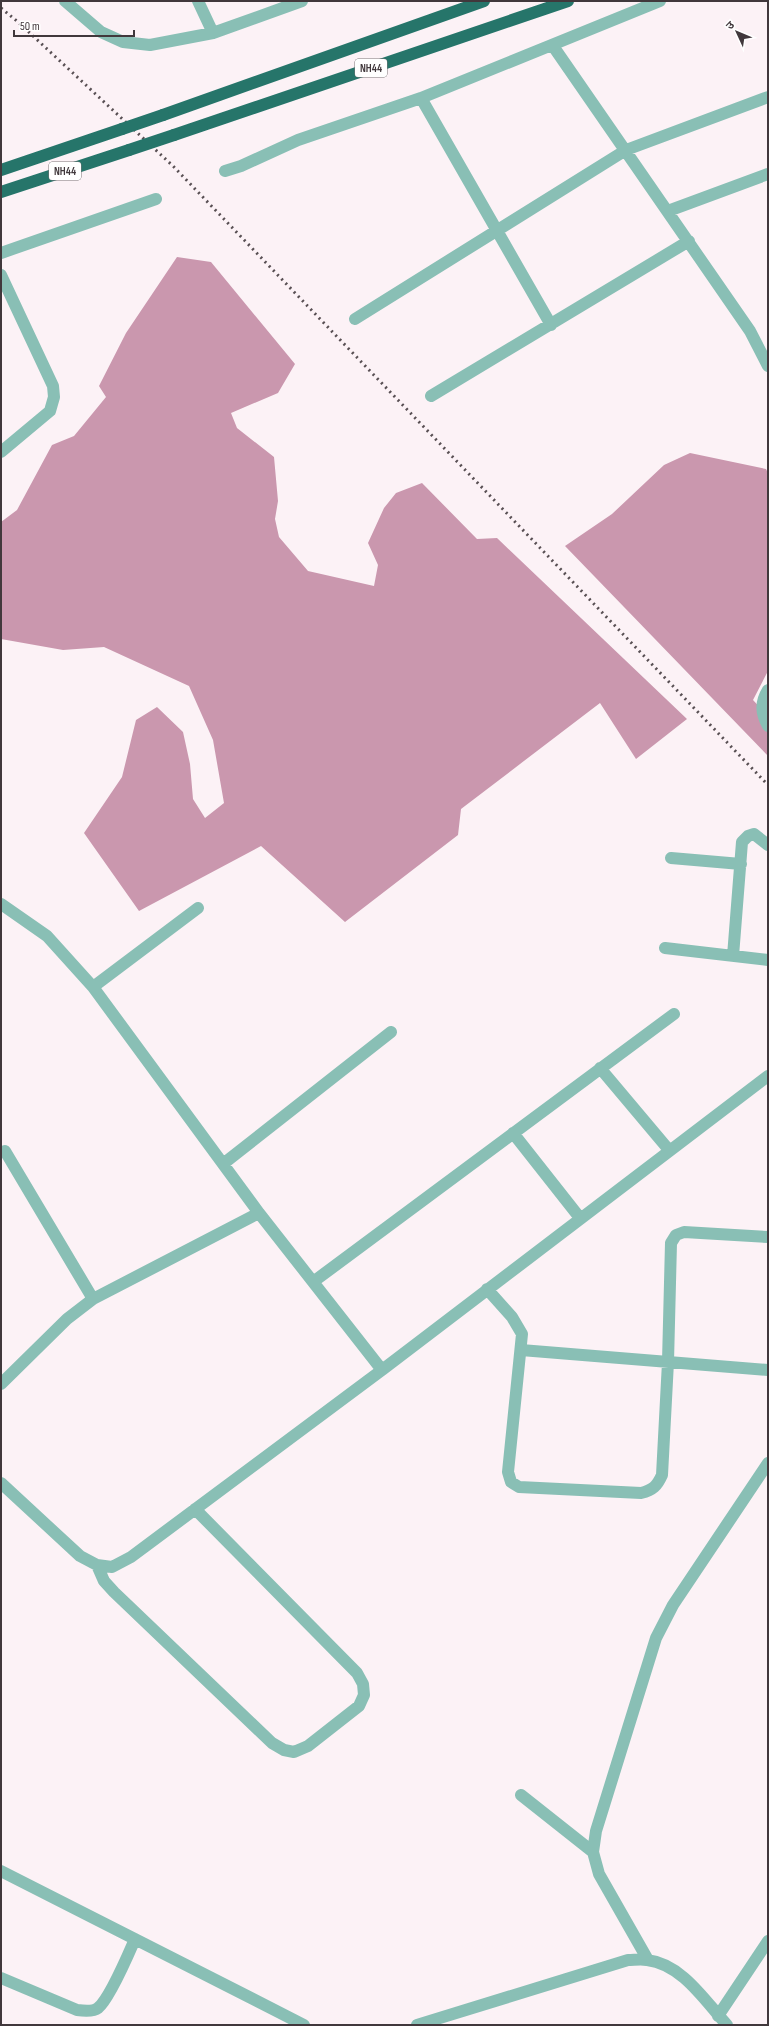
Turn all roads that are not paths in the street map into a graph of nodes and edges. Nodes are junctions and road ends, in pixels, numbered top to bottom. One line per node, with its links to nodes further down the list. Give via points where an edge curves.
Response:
1 (65, 1): 7 (street, via 101,32 123,42 150,45)
2 (198, 1): 7 (street)
3 (302, 1): 7 (street)
4 (484, 1): 12 (highway, NH44, bridge)
5 (568, 1): 15 (highway, NH44, bridge)
6 (660, 1): 8 (street)
7 (213, 33)
8 (553, 46): 10 (street); 11 (street)
9 (768, 97): 11 (street)
10 (421, 98): 13 (street, via 298,140); 18 (street)
11 (626, 150): 17 (street); 18 (street)
12 (1, 170)
13 (225, 171)
14 (768, 174): 17 (street)
15 (1, 192)
16 (156, 200): 20 (street)
17 (668, 211): 19 (street)
18 (496, 230): 22 (street); 23 (street)
19 (689, 241): 23 (street); 24 (street, via 750,331)
20 (1, 253)
21 (1, 276): 26 (street, via 53,386 54,397 50,411)
22 (355, 319)
23 (551, 325): 25 (street)
24 (768, 366)
25 (431, 396)
26 (1, 452)
27 (768, 690): 28 (street, via 762,704 762,715)
28 (768, 726)
29 (768, 845): 31 (street, via 754,834 748,836 742,842)
30 (671, 858): 31 (street)
31 (741, 864): 35 (street)
32 (1, 904): 37 (street, via 47,936)
33 (198, 908): 37 (street)
34 (665, 948): 35 (street)
35 (733, 956): 36 (street)
36 (768, 960)
37 (93, 987): 45 (street)
38 (674, 1014): 40 (street)
39 (391, 1032): 45 (street)
40 (600, 1068): 42 (street); 43 (street)
41 (768, 1076): 43 (street)
42 (513, 1133): 47 (street); 49 (street)
43 (668, 1150): 47 (street)
44 (5, 1151): 51 (street)
45 (223, 1164): 46 (street)
46 (259, 1213): 49 (street); 51 (street)
47 (580, 1218): 50 (street)
48 (768, 1237): 53 (street, via 684,1232 676,1235 671,1242)
49 (313, 1282): 54 (street)
50 (488, 1289): 52 (street, via 519,1326 522,1334); 54 (street)
51 (93, 1299): 56 (street, via 67,1318)
52 (521, 1350): 53 (street); 53 (street, via 508,1472 511,1482 519,1487 641,1493 651,1490 658,1484 662,1475)
53 (668, 1362): 55 (street)
54 (382, 1370): 59 (street)
55 (768, 1370)
56 (1, 1384)
57 (768, 1463): 62 (street, via 673,1605 656,1638 596,1831)
58 (1, 1483): 60 (street, via 80,1556)
59 (195, 1509): 60 (street, via 112,1567); 60 (street, via 357,1673 363,1684 364,1695 359,1706 308,1746 294,1752 272,1743 114,1592 104,1581)
60 (97, 1565)
61 (521, 1795): 62 (street)
62 (593, 1852): 66 (street, via 599,1874)
63 (1, 1871): 64 (street)
64 (136, 1939): 67 (street, via 106,1998 98,2008 77,2010); 69 (street)
65 (768, 1942): 68 (street)
66 (648, 1960): 68 (street, via 667,1966 683,1976); 70 (street, via 628,1960)
67 (1, 1978)
68 (718, 2016): 71 (street)
69 (304, 2025)
70 (417, 2025)
71 (727, 2025)

